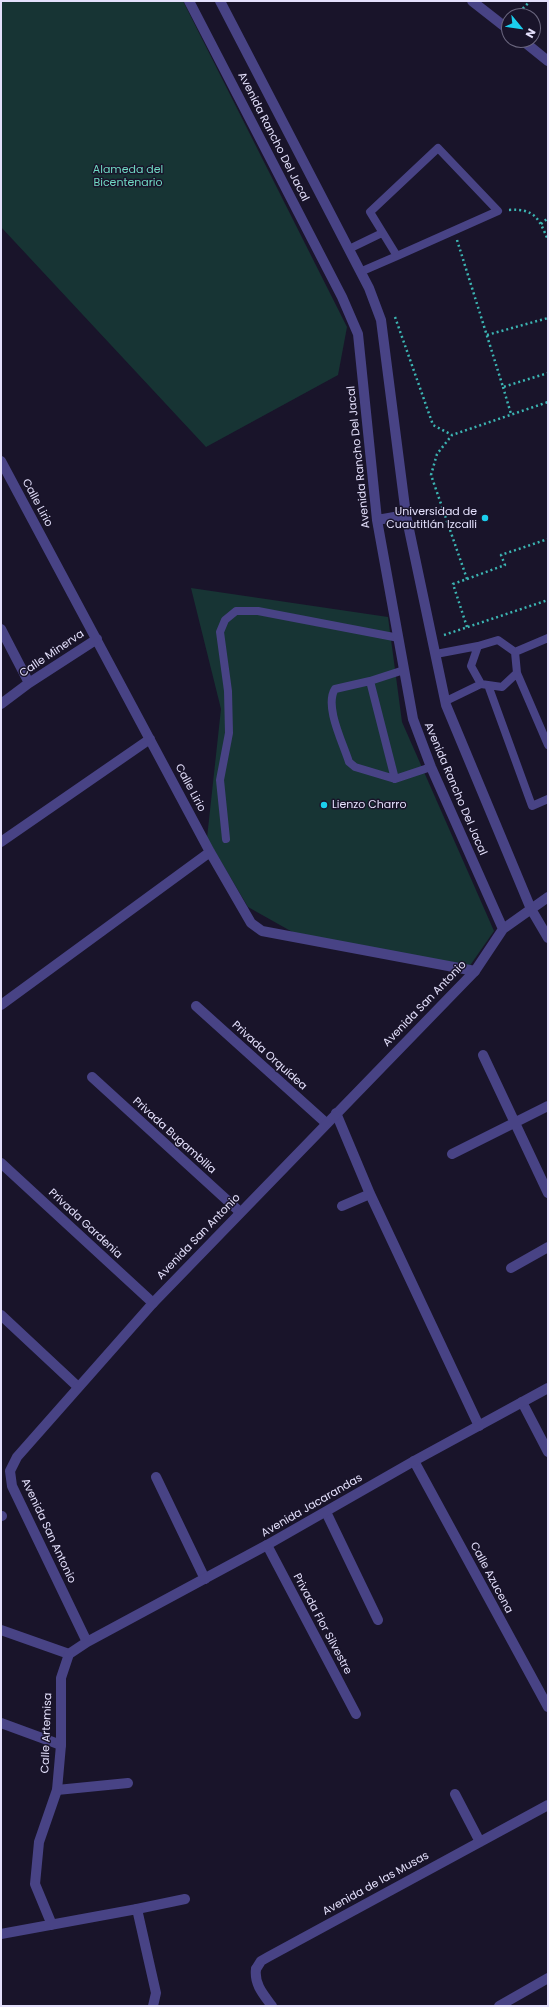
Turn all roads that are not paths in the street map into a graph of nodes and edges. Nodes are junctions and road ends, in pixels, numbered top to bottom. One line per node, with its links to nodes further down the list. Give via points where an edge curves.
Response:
1 (189, 1): 13 (street, Avenida Rancho Del Jacal, via 342,297 358,334)
2 (220, 1): 8 (street, Avenida Rancho Del Jacal)
3 (472, 1): 4 (street)
4 (501, 24)
5 (532, 48): 6 (street)
6 (548, 61)
7 (382, 232): 8 (lane); 9 (lane); 9 (lane, via 370,212 438,148 498,211)
8 (349, 249): 10 (street, Avenida Rancho Del Jacal)
9 (397, 256): 10 (lane)
10 (360, 272): 12 (street, Avenida Rancho Del Jacal, via 380,320)
11 (1, 461): 17 (street, Calle Lirio)
12 (406, 514): 13 (street); 20 (street, Avenida Rancho Del Jacal)
13 (377, 520): 15 (street, Avenida Rancho Del Jacal)
14 (1, 629): 24 (street)
15 (399, 638): 21 (street, Avenida Rancho Del Jacal); 33 (lane, via 258,611 236,611 225,620 220,632 228,691 229,733 220,780)
16 (548, 638): 19 (lane)
17 (97, 639): 24 (street, Calle Minerva); 28 (street, Calle Lirio)
18 (478, 646): 19 (lane, via 498,640); 20 (lane); 25 (lane, via 471,666)
19 (515, 652): 22 (lane)
20 (436, 654): 26 (street, Avenida Rancho Del Jacal)
21 (404, 670): 23 (lane); 30 (street, Avenida Rancho Del Jacal, via 413,719)
22 (517, 673): 25 (lane, via 502,687); 29 (lane)
23 (370, 681): 31 (lane); 31 (lane, via 335,689 330,695 331,708 349,762 355,767)
24 (29, 683): 27 (street, Calle Minerva)
25 (485, 684): 26 (lane); 32 (lane, via 532,806)
26 (446, 701): 37 (street, Avenida Rancho Del Jacal)
27 (1, 704)
28 (150, 739): 34 (street); 35 (street, Calle Lirio)
29 (548, 745)
30 (431, 767): 31 (lane); 38 (street, Avenida Rancho Del Jacal)
31 (395, 779)
32 (548, 799)
33 (226, 839)
34 (1, 842)
35 (210, 852): 40 (street, Calle Lirio, via 251,923 262,931); 41 (street)
36 (547, 899): 37 (street, Avenida San Antonio)
37 (531, 909): 38 (street, Avenida San Antonio); 39 (street, Avenida Rancho Del Jacal)
38 (503, 929): 40 (street, Avenida San Antonio)
39 (548, 938)
40 (475, 971): 46 (street, Avenida San Antonio)
41 (1, 1005)
42 (196, 1006): 47 (street, Privada Orquídea)
43 (483, 1055): 48 (street)
44 (92, 1077): 54 (street, Privada Bugambilia)
45 (548, 1106): 48 (street)
46 (336, 1113): 47 (street, Avenida San Antonio); 52 (street)
47 (326, 1123): 54 (street, Avenida San Antonio)
48 (515, 1123): 49 (street); 51 (street)
49 (452, 1154)
50 (1, 1163): 57 (street, Privada Gardenia)
51 (548, 1193)
52 (370, 1194): 53 (street); 62 (street)
53 (342, 1206)
54 (240, 1212): 57 (street, Avenida San Antonio)
55 (548, 1247): 56 (street)
56 (511, 1268)
57 (153, 1303): 59 (street, Avenida San Antonio)
58 (1, 1315): 59 (street)
59 (78, 1386): 71 (street, Avenida San Antonio, via 17,1456 10,1471 12,1486)
60 (548, 1388): 61 (street, Avenida Jacarandas)
61 (522, 1402): 62 (street, Avenida Jacarandas); 63 (street)
62 (479, 1426): 64 (street, Avenida Jacarandas)
63 (548, 1452)
64 (414, 1461): 66 (street, Avenida Jacarandas); 73 (street, Calle Azucena)
65 (156, 1477): 68 (street)
66 (326, 1512): 67 (street, Avenida Jacarandas); 69 (street)
67 (268, 1545): 68 (street, Avenida Jacarandas); 75 (street, Privada Flor Silvestre)
68 (205, 1579): 71 (street, Avenida Jacarandas)
69 (378, 1620)
70 (1, 1630): 72 (street)
71 (87, 1642): 72 (street)
72 (69, 1654): 77 (street, Calle Artemisa, via 61,1678)
73 (545, 1694): 74 (street, Calle Azucena)
74 (548, 1707)
75 (356, 1714)
76 (1, 1723): 77 (street)
77 (61, 1745): 79 (street, Calle Artemisa)
78 (128, 1783): 79 (street)
79 (56, 1790): 85 (street, Calle Artemisa, via 39,1842 35,1884)
80 (455, 1794): 82 (street)
81 (548, 1805): 82 (street, Avenida de las Musas)
82 (480, 1842): 89 (street, Avenida de las Musas, via 261,1961 255,1977 257,1985)
83 (185, 1899): 84 (street)
84 (137, 1909): 85 (street); 88 (street, via 156,1993)
85 (52, 1925): 86 (street)
86 (1, 1934)
87 (548, 1978): 90 (street)
88 (153, 2006)
89 (272, 2006)
90 (499, 2006)

